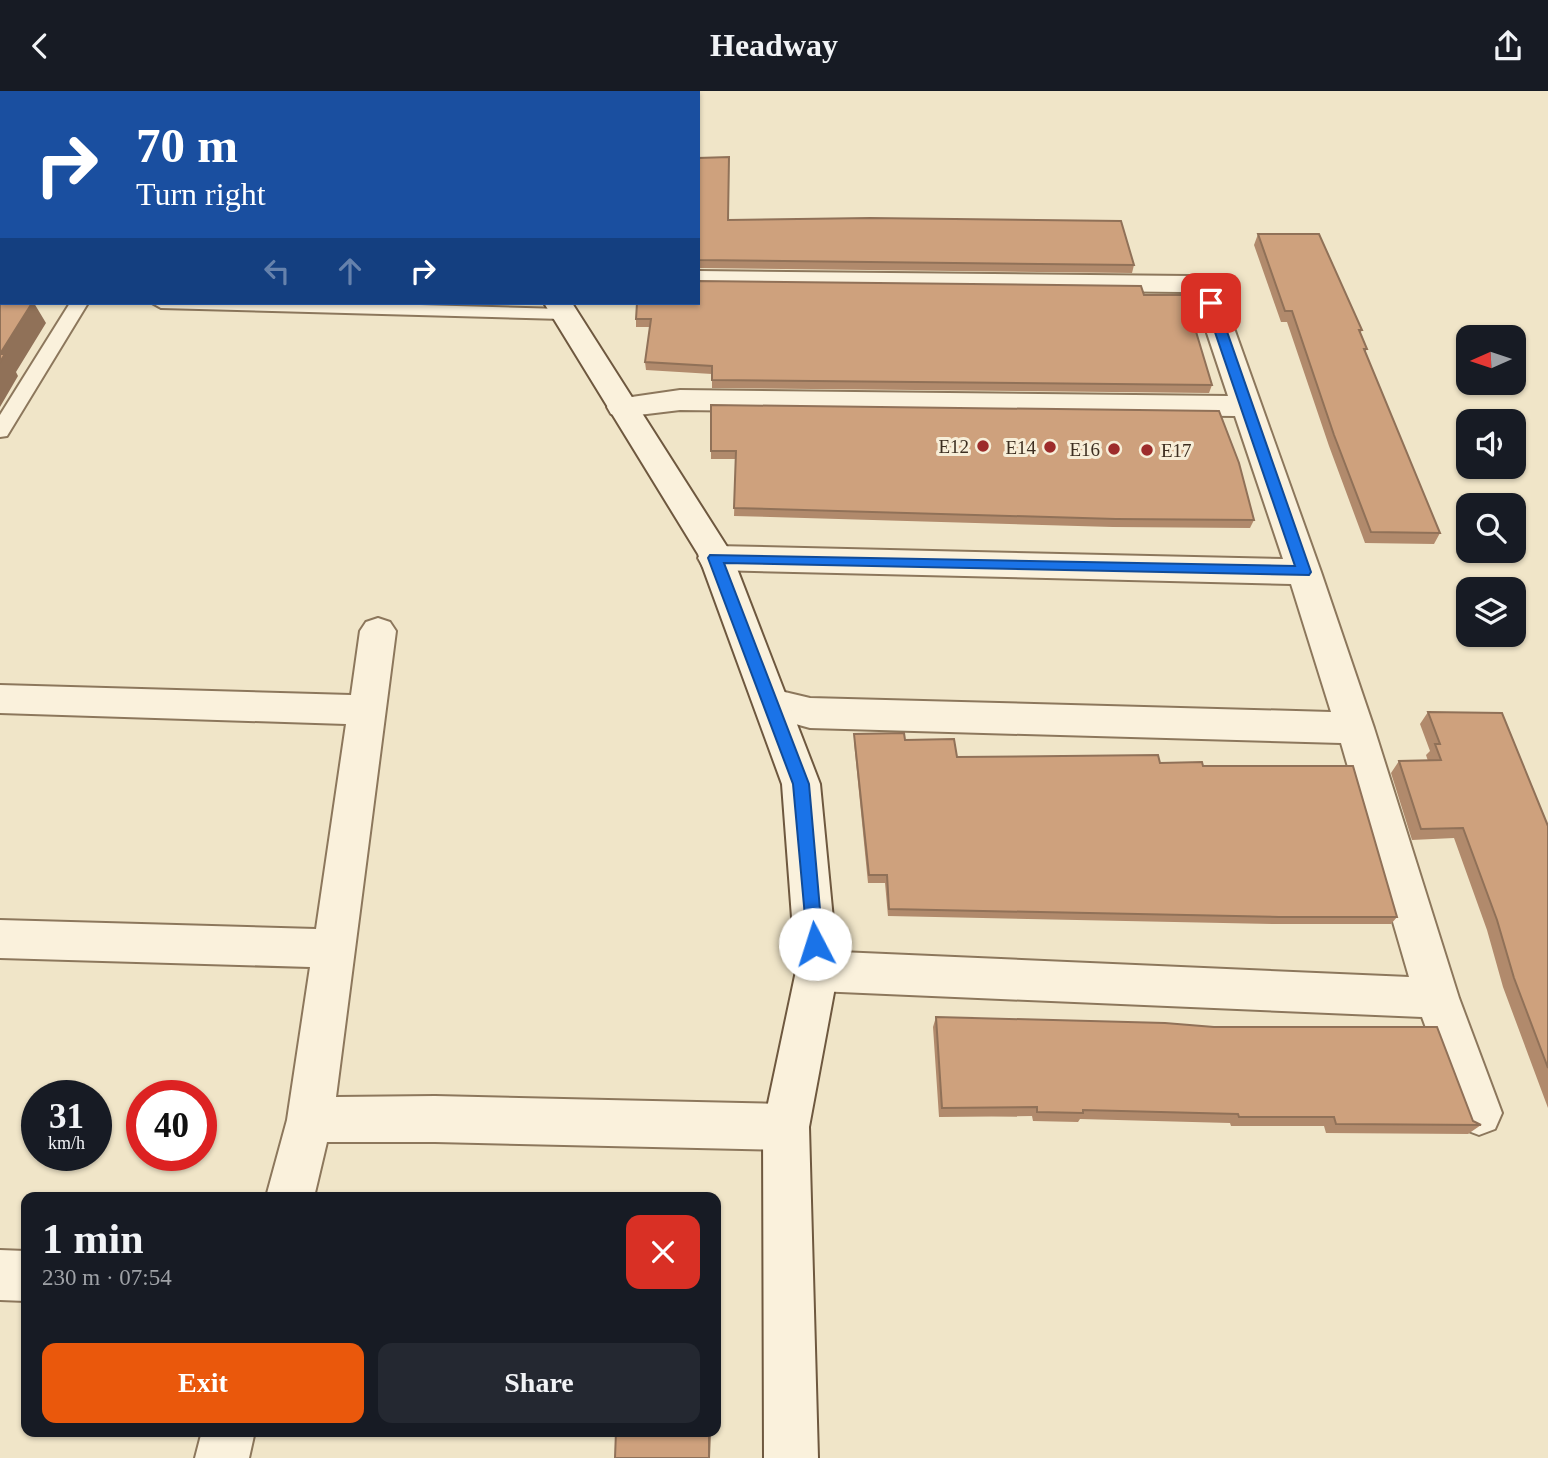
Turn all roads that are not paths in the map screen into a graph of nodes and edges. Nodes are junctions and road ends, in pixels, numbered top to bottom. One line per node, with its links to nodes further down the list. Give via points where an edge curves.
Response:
1 (700, 279): 5 (street, via 1189,285 1211,303)
2 (78, 305): 7 (lane)
3 (321, 305): 4 (lane)
4 (560, 308): 6 (street)
5 (1248, 406): 6 (street, via 680,400); 9 (street)
6 (622, 407): 8 (street)
7 (0, 431)
8 (715, 558): 9 (street); 12 (street)
9 (1304, 572): 14 (street)
10 (378, 631): 13 (street)
11 (0, 699): 13 (street)
12 (772, 704): 14 (street, via 810,713); 17 (street, via 801,784)
13 (367, 710): 16 (street)
14 (1355, 728): 18 (street)
15 (0, 939): 16 (street)
16 (334, 949): 20 (street)
17 (817, 971): 18 (street); 21 (street)
18 (1437, 998): 19 (street)
19 (1479, 1113)
20 (310, 1120): 21 (street); 22 (street)
21 (786, 1127): 27 (street)
22 (291, 1192)
23 (0, 1275): 24 (street)
24 (21, 1276)
25 (227, 1437): 26 (street)
26 (222, 1458)
27 (791, 1458)

